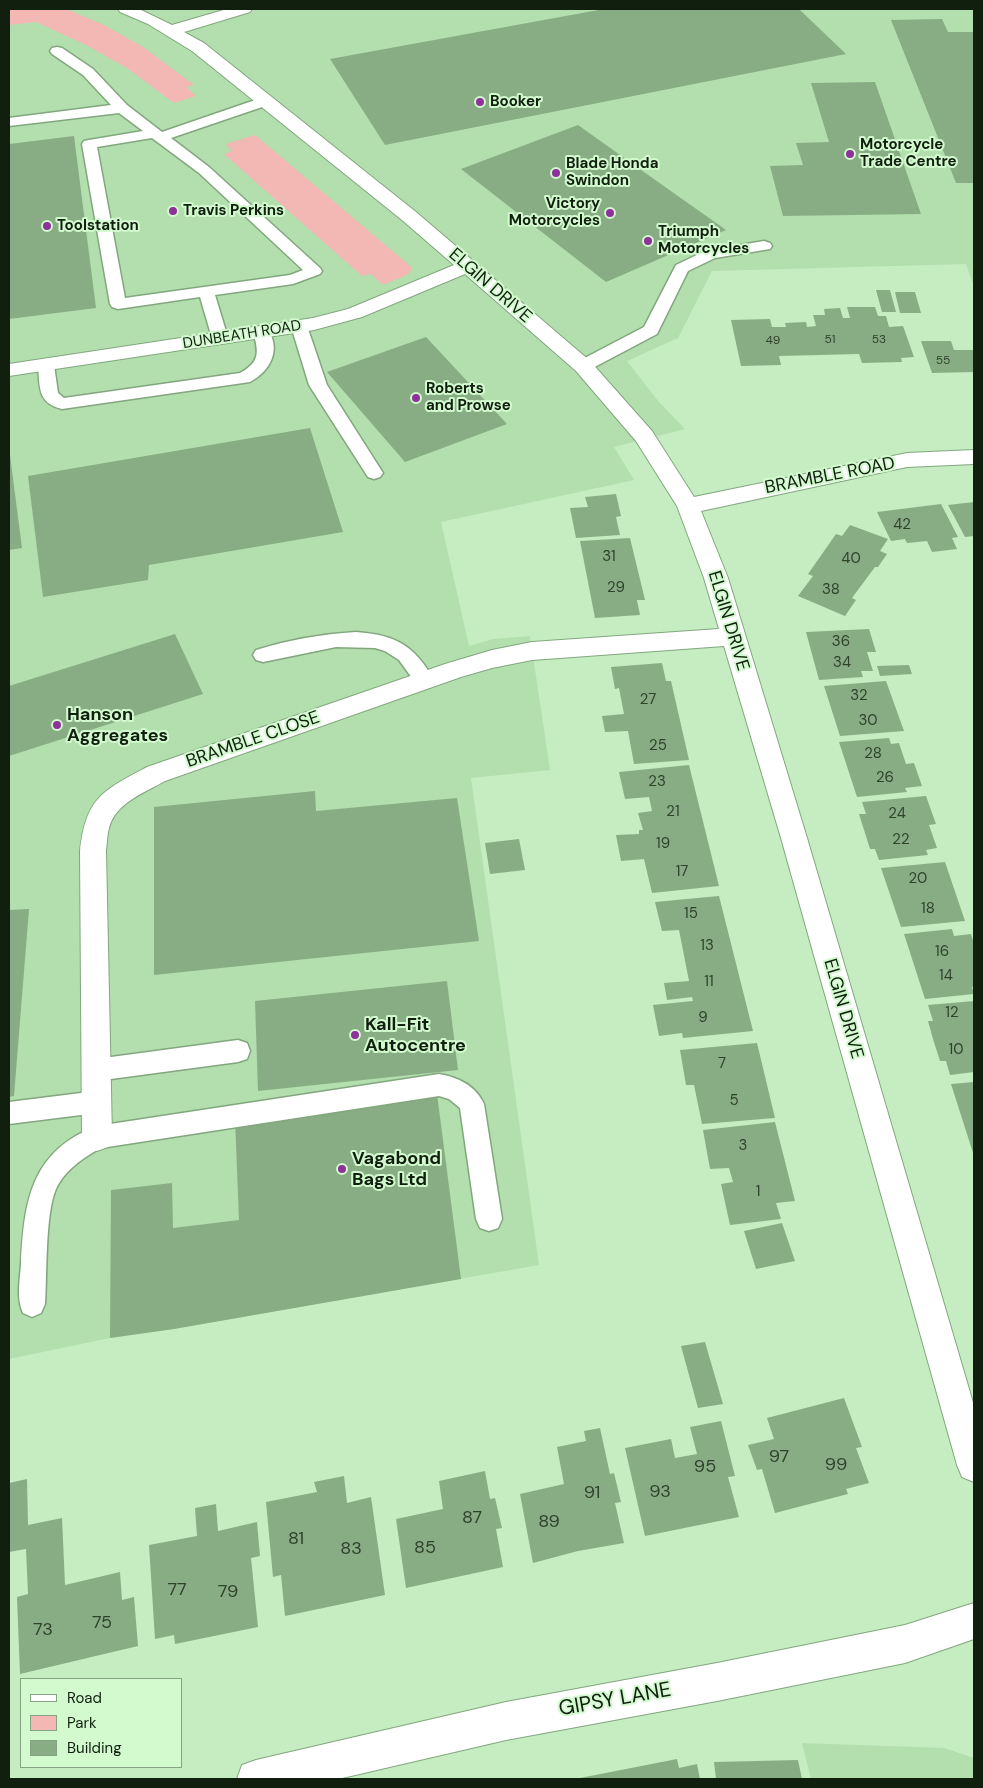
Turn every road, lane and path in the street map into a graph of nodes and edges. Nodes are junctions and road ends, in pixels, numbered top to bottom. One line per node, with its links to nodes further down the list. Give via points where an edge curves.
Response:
1 (126, 9): 3 (street, ELGIN DRIVE)
2 (244, 9): 3 (street)
3 (169, 31): 5 (street, ELGIN DRIVE, via 198,47)
4 (57, 51): 6 (lane, via 88,72)
5 (266, 101): 8 (lane); 10 (street, ELGIN DRIVE)
6 (122, 108): 7 (lane); 8 (lane)
7 (9, 122)
8 (158, 135): 11 (lane, via 204,170 314,271 293,279); 11 (lane, via 89,144 118,304)
9 (764, 246): 16 (lane, via 711,254 682,268 651,330)
10 (467, 266): 12 (street, DUNBEATH ROAD, via 355,313); 16 (street, ELGIN DRIVE)
11 (206, 291): 14 (lane)
12 (299, 326): 13 (street, DUNBEATH ROAD); 19 (lane, via 318,384)
13 (261, 332): 14 (street, DUNBEATH ROAD); 15 (lane, via 266,346 265,360 256,372 244,378 78,404 52,400)
14 (220, 338): 15 (street, DUNBEATH ROAD)
15 (46, 365): 17 (street, DUNBEATH ROAD)
16 (583, 366): 20 (street, ELGIN DRIVE, via 644,436)
17 (9, 370)
18 (974, 457): 20 (street, BRAMBLE ROAD, via 907,460)
19 (374, 473)
20 (688, 506): 21 (street, ELGIN DRIVE, via 716,578)
21 (733, 637): 23 (street, BRAMBLE CLOSE, via 532,652 492,659); 31 (street, ELGIN DRIVE)
22 (262, 655): 23 (lane, via 331,641 382,642 406,655)
23 (424, 680): 25 (street, BRAMBLE CLOSE, via 156,774 121,793 103,811 96,827 93,851)
24 (238, 1051): 25 (lane)
25 (96, 1070): 26 (street, BRAMBLE CLOSE)
26 (96, 1102): 27 (lane); 28 (street, BRAMBLE CLOSE)
27 (9, 1113)
28 (97, 1136): 29 (lane, via 439,1085 451,1087 462,1092 472,1104); 30 (lane, via 76,1148 45,1184 39,1205)
29 (489, 1219)
30 (32, 1304)
31 (974, 1465)
32 (974, 1621): 33 (street, GIPSY LANE, via 905,1644 506,1721)
33 (256, 1779)

